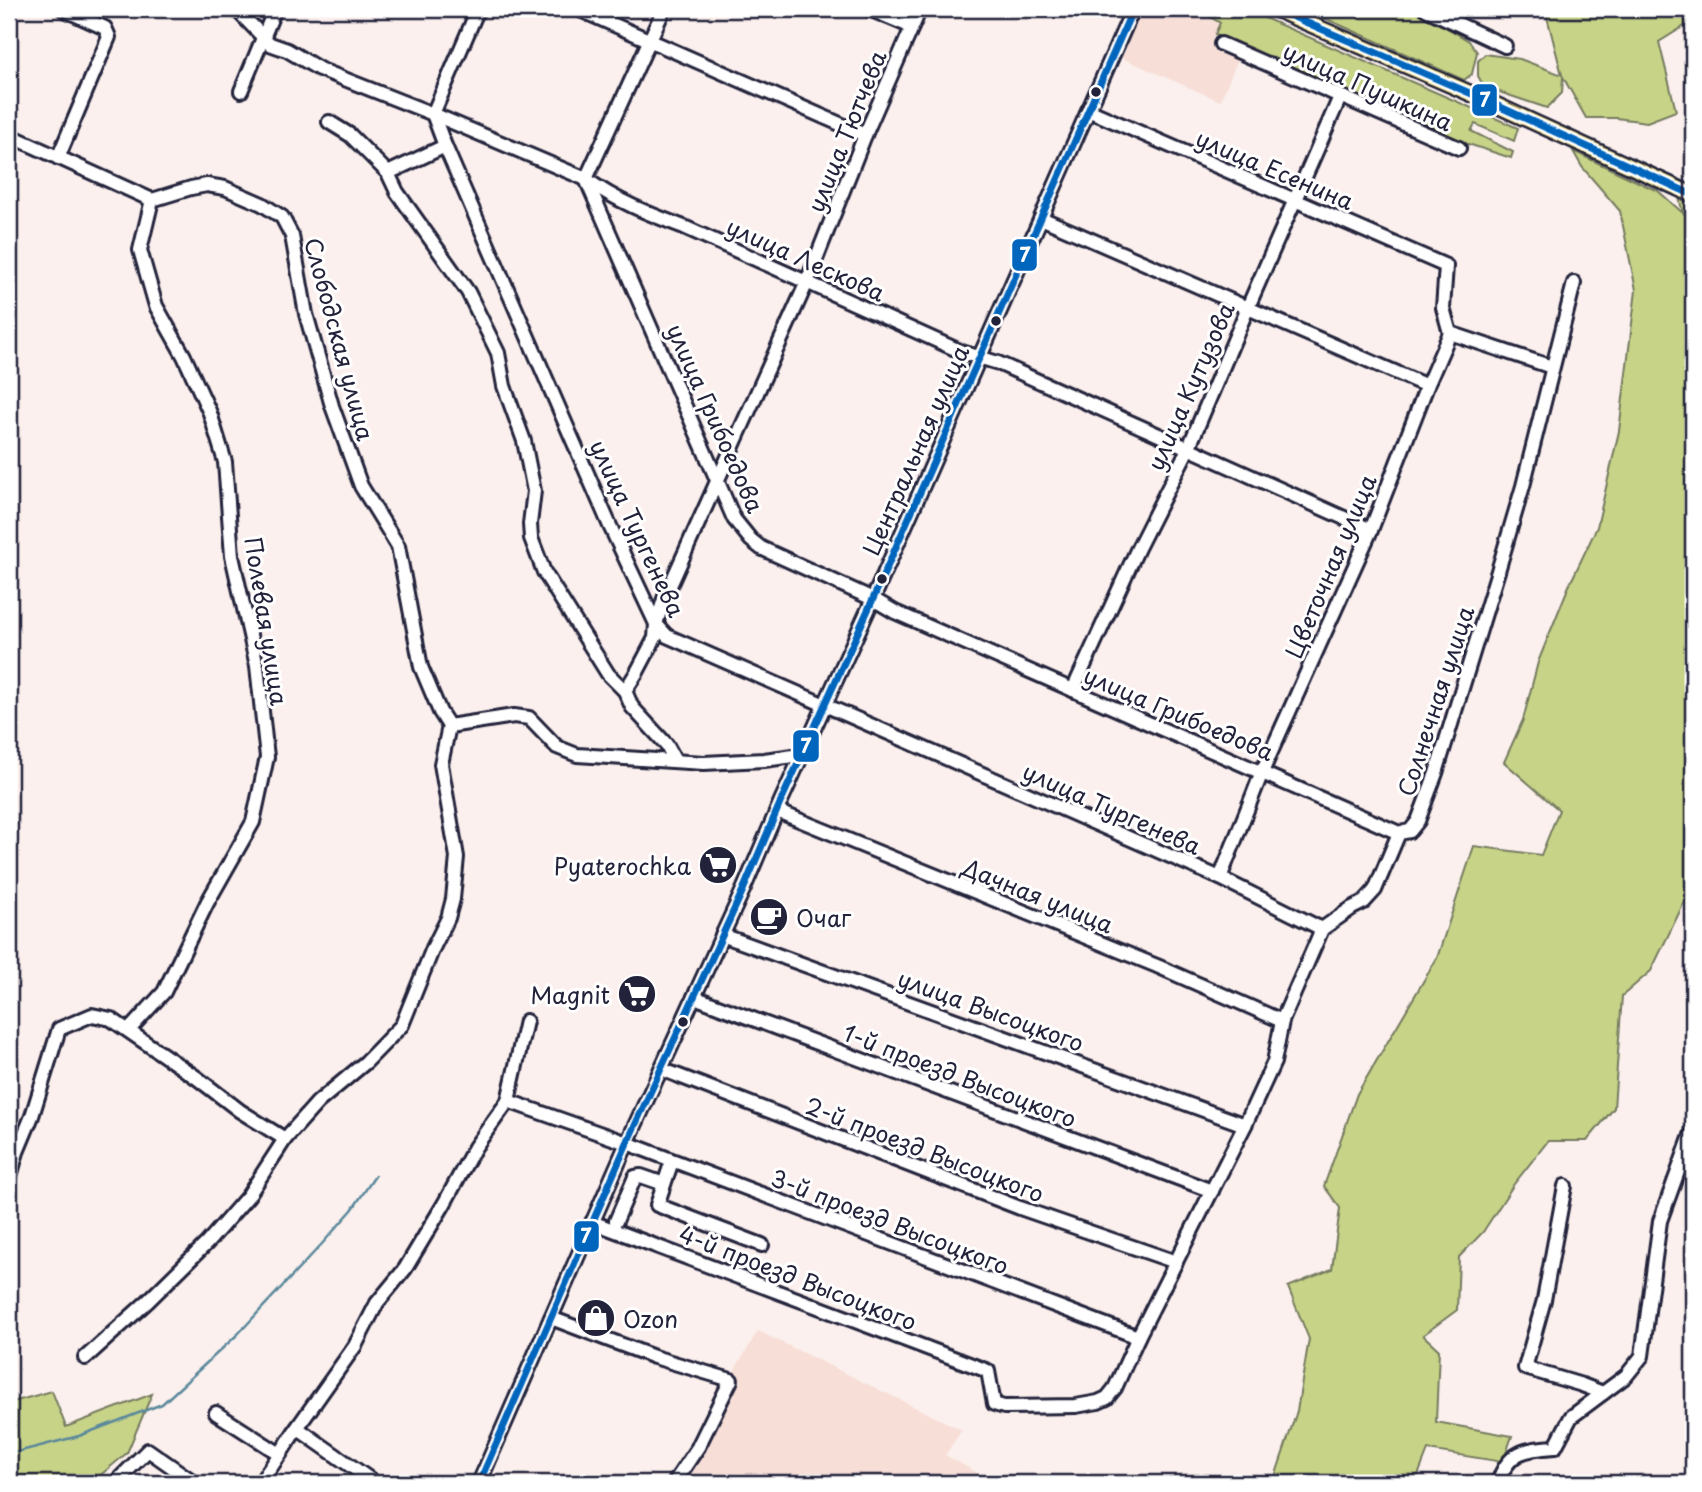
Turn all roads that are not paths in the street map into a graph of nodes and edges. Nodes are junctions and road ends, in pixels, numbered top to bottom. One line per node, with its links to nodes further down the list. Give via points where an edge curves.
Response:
1 (63, 9): 26 (street, via 105,28 109,37)
2 (236, 9): 13 (street, улица Лескова)
3 (275, 9): 13 (street)
4 (478, 9): 20 (street)
5 (578, 9): 14 (street)
6 (664, 9): 14 (street)
7 (869, 9): 12 (street)
8 (920, 9): 12 (street, улица Тютчева)
9 (1133, 9): 19 (street, Центральная улица)
10 (1275, 9): 29 (main road)
11 (1426, 9): 16 (street)
12 (912, 27): 23 (street, улица Тютчева)
13 (262, 37): 17 (street); 20 (street, улица Лескова, via 319,69)
14 (651, 40): 23 (street); 28 (street)
15 (1221, 44): 18 (street, улица Пушкина)
16 (1505, 46)
17 (241, 91)
18 (1340, 97): 25 (street, улица Пушкина); 31 (street, улица Кутузова)
19 (1088, 110): 31 (street, улица Есенина); 32 (street, Центральная улица)
20 (433, 114): 24 (street, улица Тургенева); 28 (street, улица Лескова)
21 (329, 122): 27 (street, via 350,135)
22 (9, 135): 26 (street)
23 (865, 135): 33 (street, улица Тютчева)
24 (445, 146): 27 (street); 44 (street, улица Тургенева)
25 (1459, 148)
26 (58, 158): 30 (street)
27 (388, 173): 46 (street, via 468,292 498,353 534,491 531,538 544,572 608,674)
28 (586, 179): 33 (street, улица Лескова, via 607,195); 41 (street, улица Грибоедова)
29 (1693, 195)
30 (152, 200): 48 (street, Слободская улица, via 191,188 225,188 282,217 292,236 306,314 332,407 361,486 398,546 421,667); 60 (street, Полевая улица, via 140,250 156,306 210,412 225,462 232,556 257,666 267,757 253,822 164,992)
31 (1295, 200): 35 (street, улица Кутузова); 36 (street, улица Есенина, via 1446,266 1443,308)
32 (1041, 218): 35 (street); 37 (street, Центральная улица)
33 (807, 282): 37 (street, улица Лескова); 41 (street, улица Тютчева)
34 (1574, 283): 38 (street, Солнечная улица)
35 (1248, 307): 39 (street); 40 (street, улица Кутузова)
36 (1450, 333): 38 (street); 39 (street, Цветочная улица)
37 (979, 358): 40 (street, улица Лескова); 43 (street, Центральная улица)
38 (1552, 367): 53 (street, Солнечная улица, via 1523,486 1436,773 1418,821 1410,831)
39 (1427, 386): 42 (street, Цветочная улица)
40 (1189, 447): 42 (street, улица Лескова); 45 (street, улица Кутузова)
41 (718, 479): 43 (street, улица Грибоедова, via 734,519 761,548); 44 (street, улица Тютчева)
42 (1371, 530): 51 (street, Цветочная улица)
43 (873, 599): 45 (street, улица Грибоедова); 47 (street, Центральная улица)
44 (656, 624): 46 (street, улица Тютчева, via 655,638); 47 (street, улица Тургенева, via 667,636)
45 (1073, 690): 51 (street, улица Грибоедова)
46 (625, 691): 50 (street, via 632,707)
47 (825, 705): 49 (street, Центральная улица); 54 (street, улица Тургенева)
48 (449, 726): 50 (street, via 529,718 557,747 577,755); 65 (street, via 441,764 457,857 448,918 402,1025)
49 (801, 755): 50 (street, via 704,763); 52 (street, Центральная улица)
50 (675, 760)
51 (1262, 772): 53 (street, улица Грибоедова); 54 (street, Цветочная улица)
52 (777, 811): 56 (street, Центральная улица); 59 (street, Дачная улица)
53 (1399, 833): 55 (street, Солнечная улица, via 1375,890)
54 (1220, 878): 55 (street, улица Тургенева)
55 (1322, 929): 59 (street)
56 (722, 935): 57 (street, Центральная улица); 63 (street, улица Высоцкого)
57 (694, 997): 61 (street, Центральная улица); 71 (street, 1-й проезд Высоцкого)
58 (526, 1021): 62 (street)
59 (1282, 1021): 63 (street, via 1274,1062)
60 (129, 1030): 65 (street); 68 (street, via 92,1015 59,1029)
61 (661, 1069): 66 (street, Центральная улица); 75 (street, 2-й проезд Высоцкого, via 1020,1208)
62 (508, 1101): 66 (street, 3-й проезд Высоцкого); 81 (street, via 475,1147 405,1269 377,1303 355,1346)
63 (1245, 1125): 71 (street)
64 (1693, 1130): 79 (street, via 1660,1221 1642,1356)
65 (285, 1139): 78 (street, via 248,1196 215,1233)
66 (627, 1143): 67 (street, 3-й проезд Высоцкого); 73 (street, Центральная улица)
67 (673, 1161): 69 (street); 77 (street, 3-й проезд Высоцкого)
68 (9, 1180)
69 (664, 1184): 72 (street, via 635,1177); 74 (street, via 657,1205)
70 (1565, 1186): 79 (street, via 1544,1300 1525,1368)
71 (1212, 1191): 75 (street)
72 (616, 1221)
73 (592, 1222): 76 (street, Центральная улица); 77 (street, 4-й проезд Высоцкого, via 988,1371 994,1404 1004,1407 1076,1406 1107,1398)
74 (762, 1245)
75 (1176, 1262): 77 (street)
76 (551, 1318): 87 (street, Центральная улица); 88 (street, via 731,1380 698,1447)
77 (1138, 1338)
78 (85, 1357)
79 (1602, 1394): 89 (street, via 1571,1417 1555,1447 1514,1455)
80 (216, 1413): 82 (street)
81 (297, 1428): 82 (street); 86 (street)
82 (280, 1454): 85 (street)
83 (120, 1478): 84 (street, via 148,1450)
84 (195, 1483)
85 (260, 1483)
86 (374, 1483)
87 (479, 1483)
88 (674, 1483)
89 (1497, 1483)

